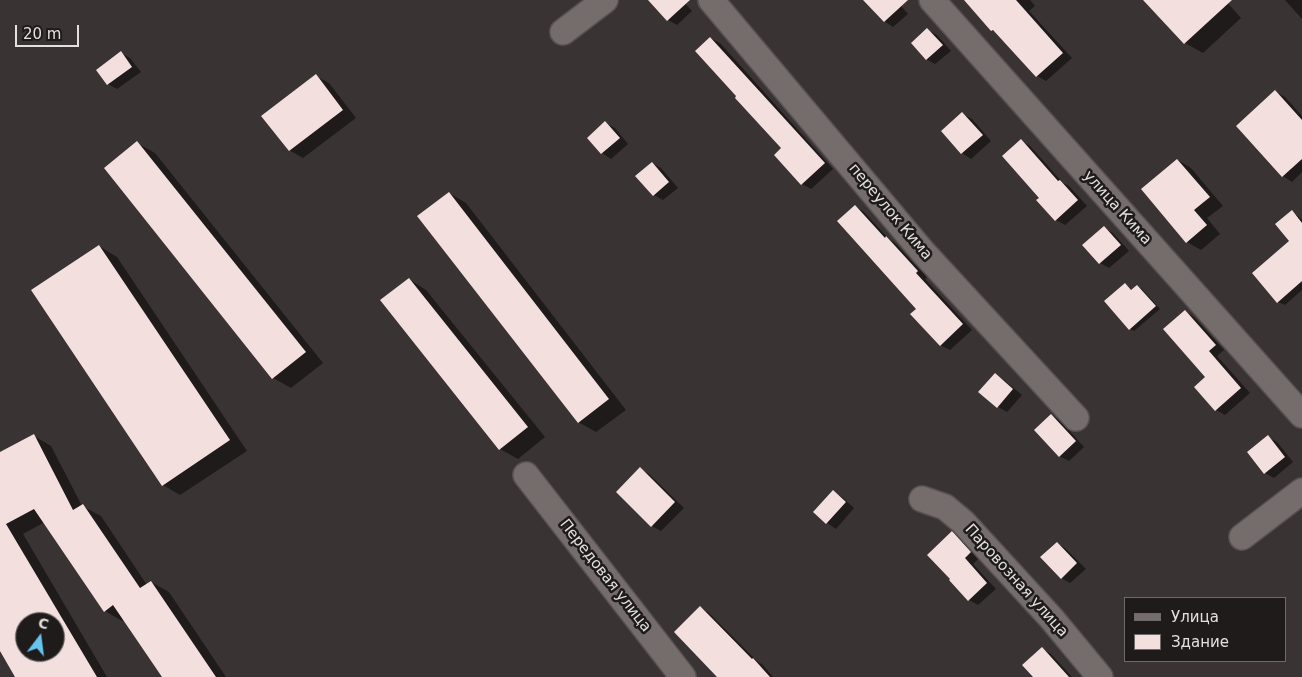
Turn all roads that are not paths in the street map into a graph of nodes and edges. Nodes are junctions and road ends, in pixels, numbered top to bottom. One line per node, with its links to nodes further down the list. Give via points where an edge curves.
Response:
1 (605, 0): 4 (street)
2 (711, 0): 6 (street, переулок Кима, via 923,252)
3 (932, 0): 5 (street, улица Кима)
4 (562, 32)
5 (1302, 415)
6 (1076, 418)
7 (526, 475): 11 (street, Передовая улица)
8 (1302, 491): 10 (street)
9 (922, 499): 12 (street, Паровозная улица, via 945,507 963,522)
10 (1242, 538)
11 (683, 677)
12 (1100, 677)

